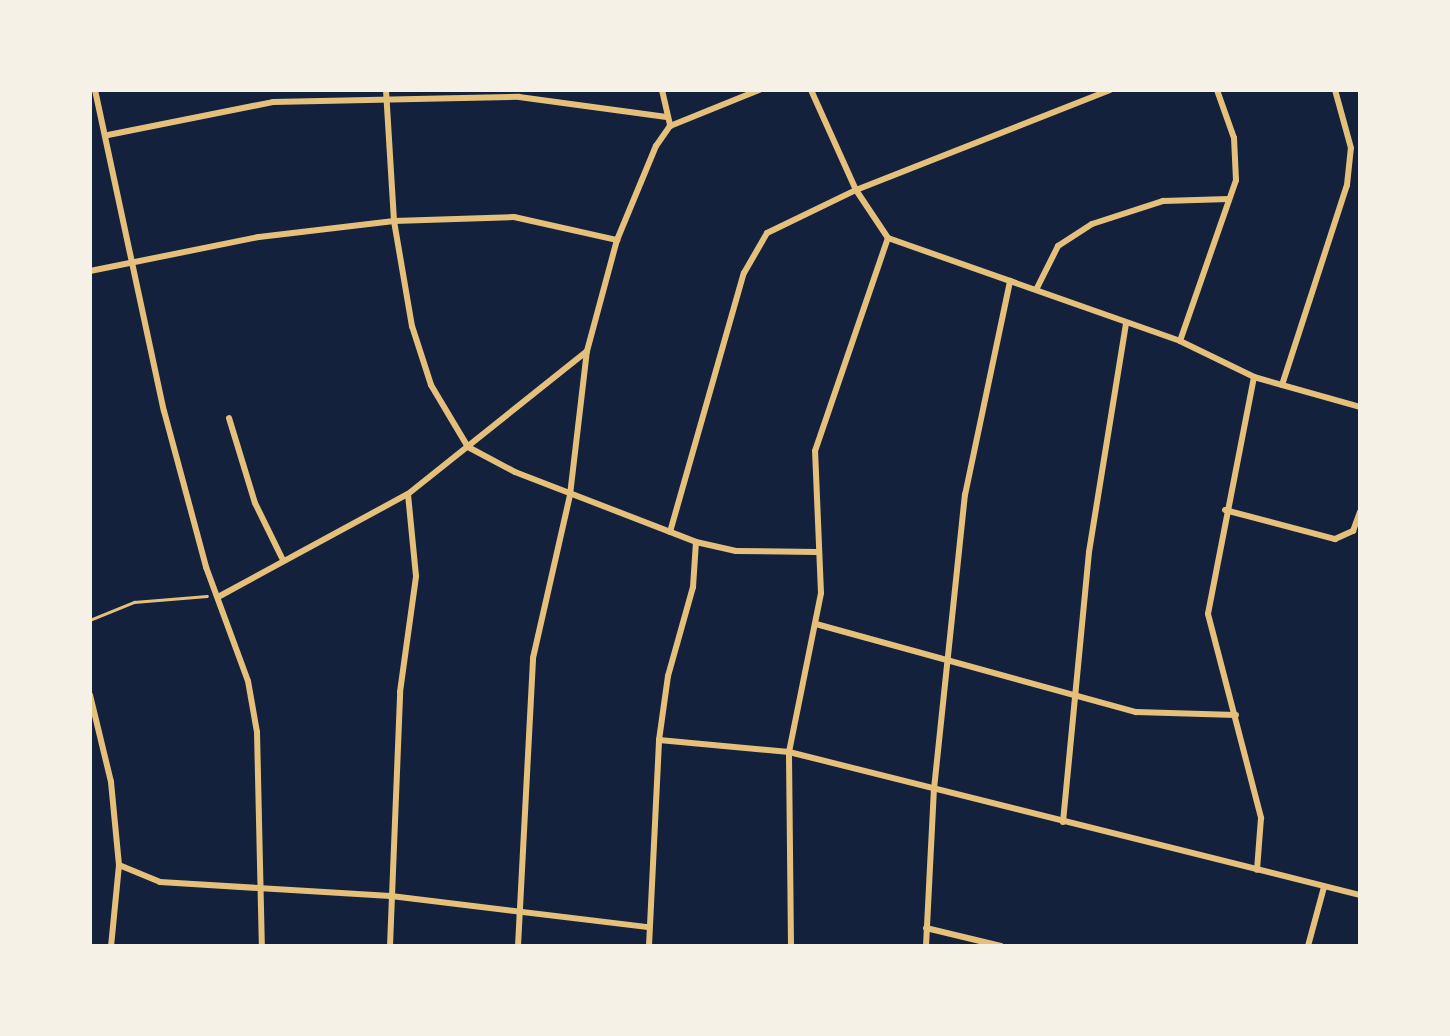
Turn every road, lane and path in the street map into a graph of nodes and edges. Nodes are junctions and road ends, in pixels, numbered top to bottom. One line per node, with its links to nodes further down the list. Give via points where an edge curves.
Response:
1 (95, 90): 14 (street)
2 (270, 90): 11 (street)
3 (662, 90): 12 (street)
4 (758, 90): 13 (street)
5 (812, 90): 15 (street)
6 (1110, 90): 15 (street)
7 (1217, 90): 16 (street, via 1236,161)
8 (1336, 90): 28 (street, via 1351,148 1347,185)
9 (385, 94): 10 (street); 11 (street); 17 (street)
10 (520, 94): 12 (street)
11 (272, 102): 14 (street)
12 (667, 117): 13 (street)
13 (670, 126): 19 (street)
14 (108, 134): 20 (street)
15 (856, 190): 18 (street); 36 (street, via 767,232 752,249)
16 (1228, 200): 23 (street, via 1163,201 1092,224 1058,246); 25 (street)
17 (394, 221): 19 (street, via 514,217); 20 (street, via 260,237); 31 (street, via 412,326 431,384)
18 (888, 238): 22 (street); 38 (street, via 822,417 815,451)
19 (617, 240): 26 (street)
20 (132, 263): 21 (street); 40 (street, via 164,411)
21 (90, 270)
22 (1010, 281): 23 (street); 43 (street, via 966,495)
23 (1036, 288): 24 (street)
24 (1126, 324): 25 (street); 44 (street)
25 (1180, 342): 27 (street)
26 (587, 351): 31 (street); 33 (street)
27 (1254, 376): 28 (street); 34 (street)
28 (1282, 385): 29 (street)
29 (1360, 406)
30 (229, 418): 39 (street)
31 (468, 447): 32 (street); 33 (street)
32 (408, 494): 39 (street); 55 (street, via 416,576 400,692)
33 (570, 495): 36 (street); 57 (street, via 533,658)
34 (1225, 510): 35 (street, via 1335,538 1353,531); 46 (street, via 1208,614)
35 (1360, 512)
36 (670, 533): 37 (street)
37 (696, 542): 38 (street, via 736,551); 47 (street, via 693,587 668,676)
38 (817, 552): 42 (street)
39 (282, 558): 40 (street)
40 (218, 597): 41 (path, via 134,602); 53 (street, via 257,732)
41 (90, 620)
42 (816, 624): 43 (street); 48 (street)
43 (945, 660): 44 (street); 49 (street)
44 (1072, 690): 46 (street, via 1136,712); 50 (street)
45 (90, 695): 51 (street, via 111,782)
46 (1236, 715): 52 (street, via 1261,818)
47 (659, 740): 48 (street); 58 (street)
48 (789, 752): 49 (street); 65 (street)
49 (934, 790): 50 (street); 59 (street)
50 (1063, 822): 52 (street)
51 (118, 865): 53 (street, via 160,882); 60 (street)
52 (1257, 870): 54 (street)
53 (260, 885): 55 (street); 61 (street)
54 (1324, 887): 56 (street); 68 (street)
55 (392, 896): 57 (street); 62 (street)
56 (1360, 896)
57 (518, 909): 58 (street); 63 (street)
58 (648, 927): 64 (street)
59 (926, 928): 66 (street); 67 (street)
60 (111, 946)
61 (262, 946)
62 (390, 946)
63 (518, 946)
64 (649, 946)
65 (790, 946)
66 (926, 946)
67 (1001, 946)
68 (1308, 946)

